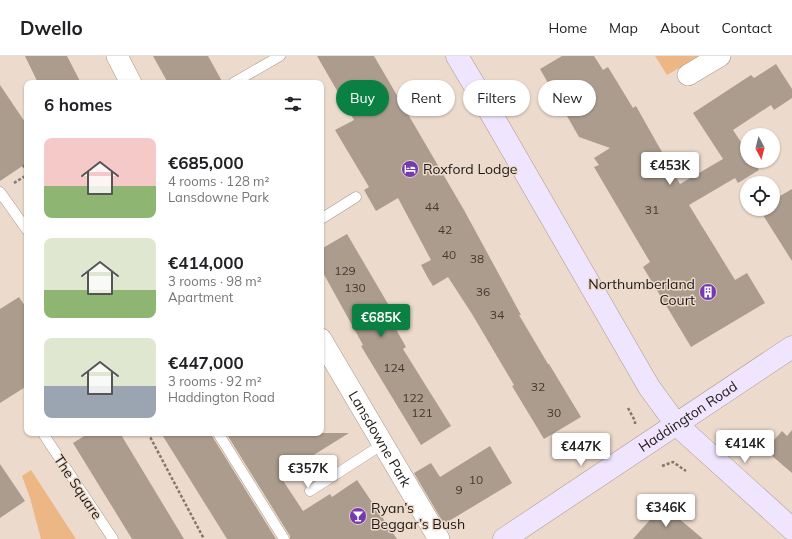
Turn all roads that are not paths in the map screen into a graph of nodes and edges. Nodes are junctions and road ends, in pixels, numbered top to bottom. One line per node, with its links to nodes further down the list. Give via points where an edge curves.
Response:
1 (117, 56): 6 (street)
2 (280, 56): 7 (lane)
3 (457, 56): 14 (main road, via 649,387)
4 (720, 56): 5 (street)
5 (688, 74)
6 (128, 80)
7 (239, 80)
8 (0, 192): 11 (lane)
9 (356, 197): 10 (lane)
10 (324, 217)
11 (24, 226)
12 (324, 344): 17 (street, Lansdowne Park)
13 (792, 347): 14 (main road, Haddington Road)
14 (676, 424): 19 (main road); 23 (main road, Haddington Road)
15 (46, 436): 20 (lane, The Square)
16 (220, 436): 21 (lane)
17 (383, 444): 18 (lane); 22 (street, Lansdowne Park)
18 (310, 491)
19 (792, 529)
20 (113, 539)
21 (284, 539)
22 (439, 539)
23 (504, 539)

